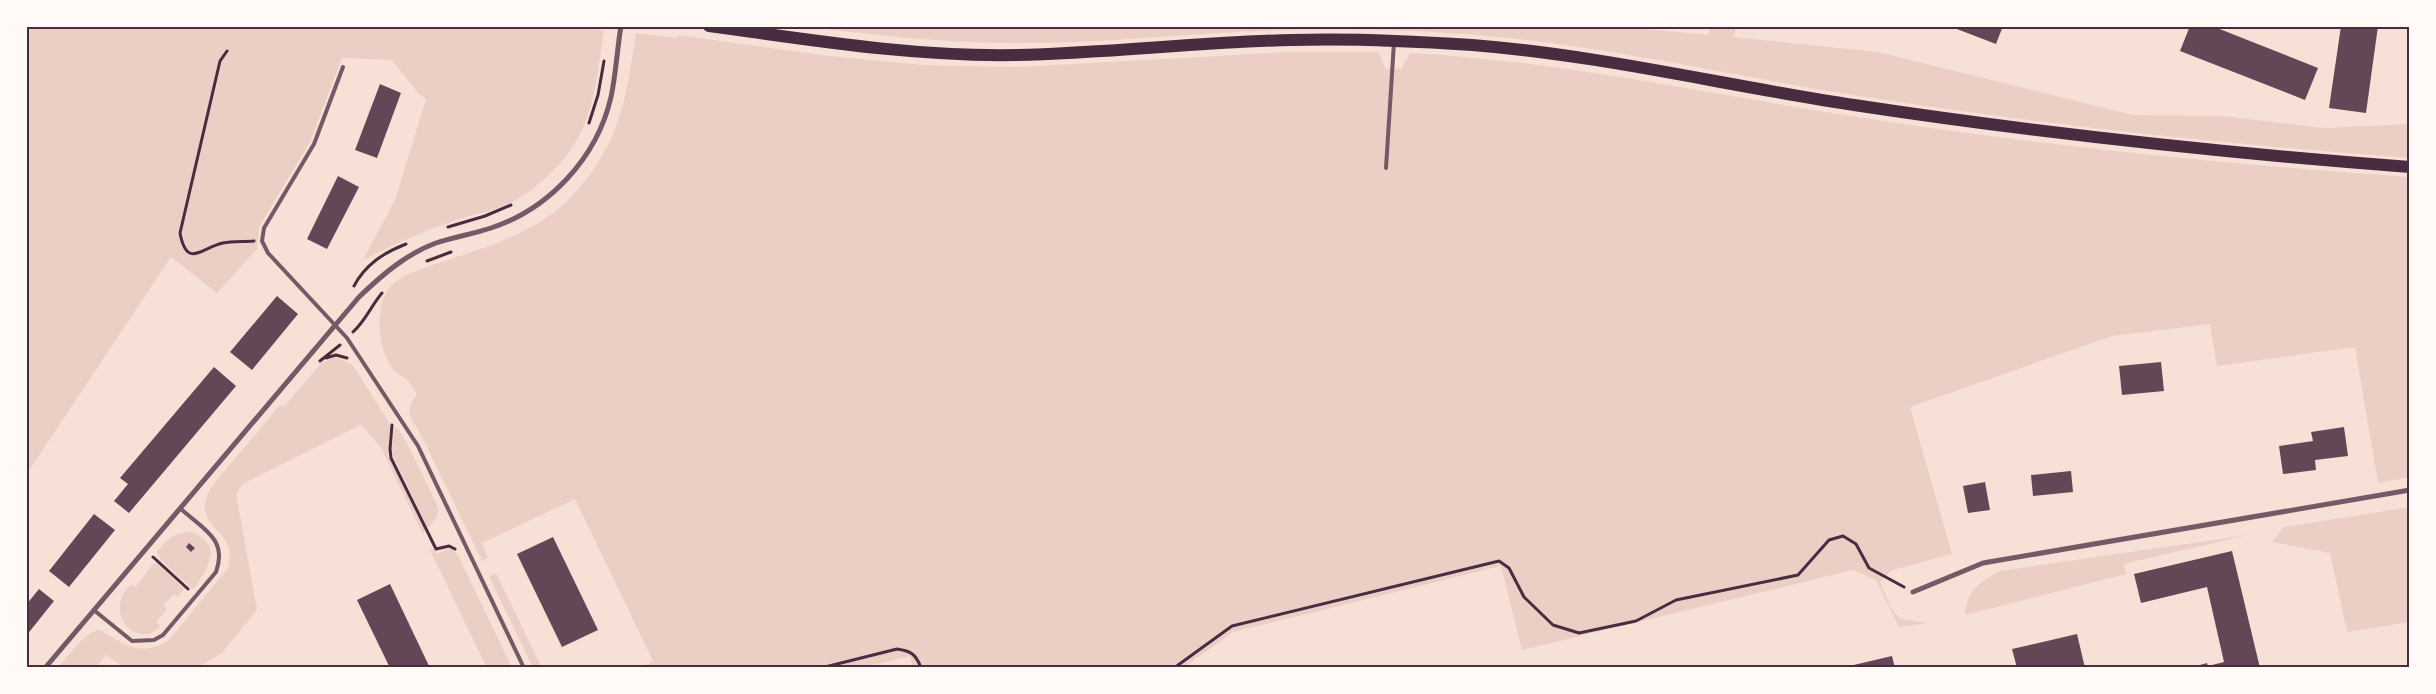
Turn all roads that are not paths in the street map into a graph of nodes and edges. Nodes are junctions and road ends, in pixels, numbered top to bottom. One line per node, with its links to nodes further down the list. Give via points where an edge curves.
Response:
1 (621, 26): 7 (street, via 611,98 600,129 585,157 560,187 540,205 516,218 434,244 412,255 383,274)
2 (709, 26): 3 (main road, via 924,53 1015,55 1290,40)
3 (1394, 40): 5 (main road, via 1542,53 1852,105 2038,131 2270,156); 6 (lane)
4 (343, 68): 7 (lane, via 314,144 264,228 262,241 268,253)
5 (2410, 167)
6 (1386, 168)
7 (336, 326): 9 (street); 13 (lane, via 418,446)
8 (2410, 490): 10 (street, via 1983,563)
9 (181, 509): 11 (street); 11 (lane, via 216,540 220,560 216,572 163,635 142,642 132,641)
10 (1913, 592)
11 (94, 611): 12 (street)
12 (45, 668)
13 (524, 668)

